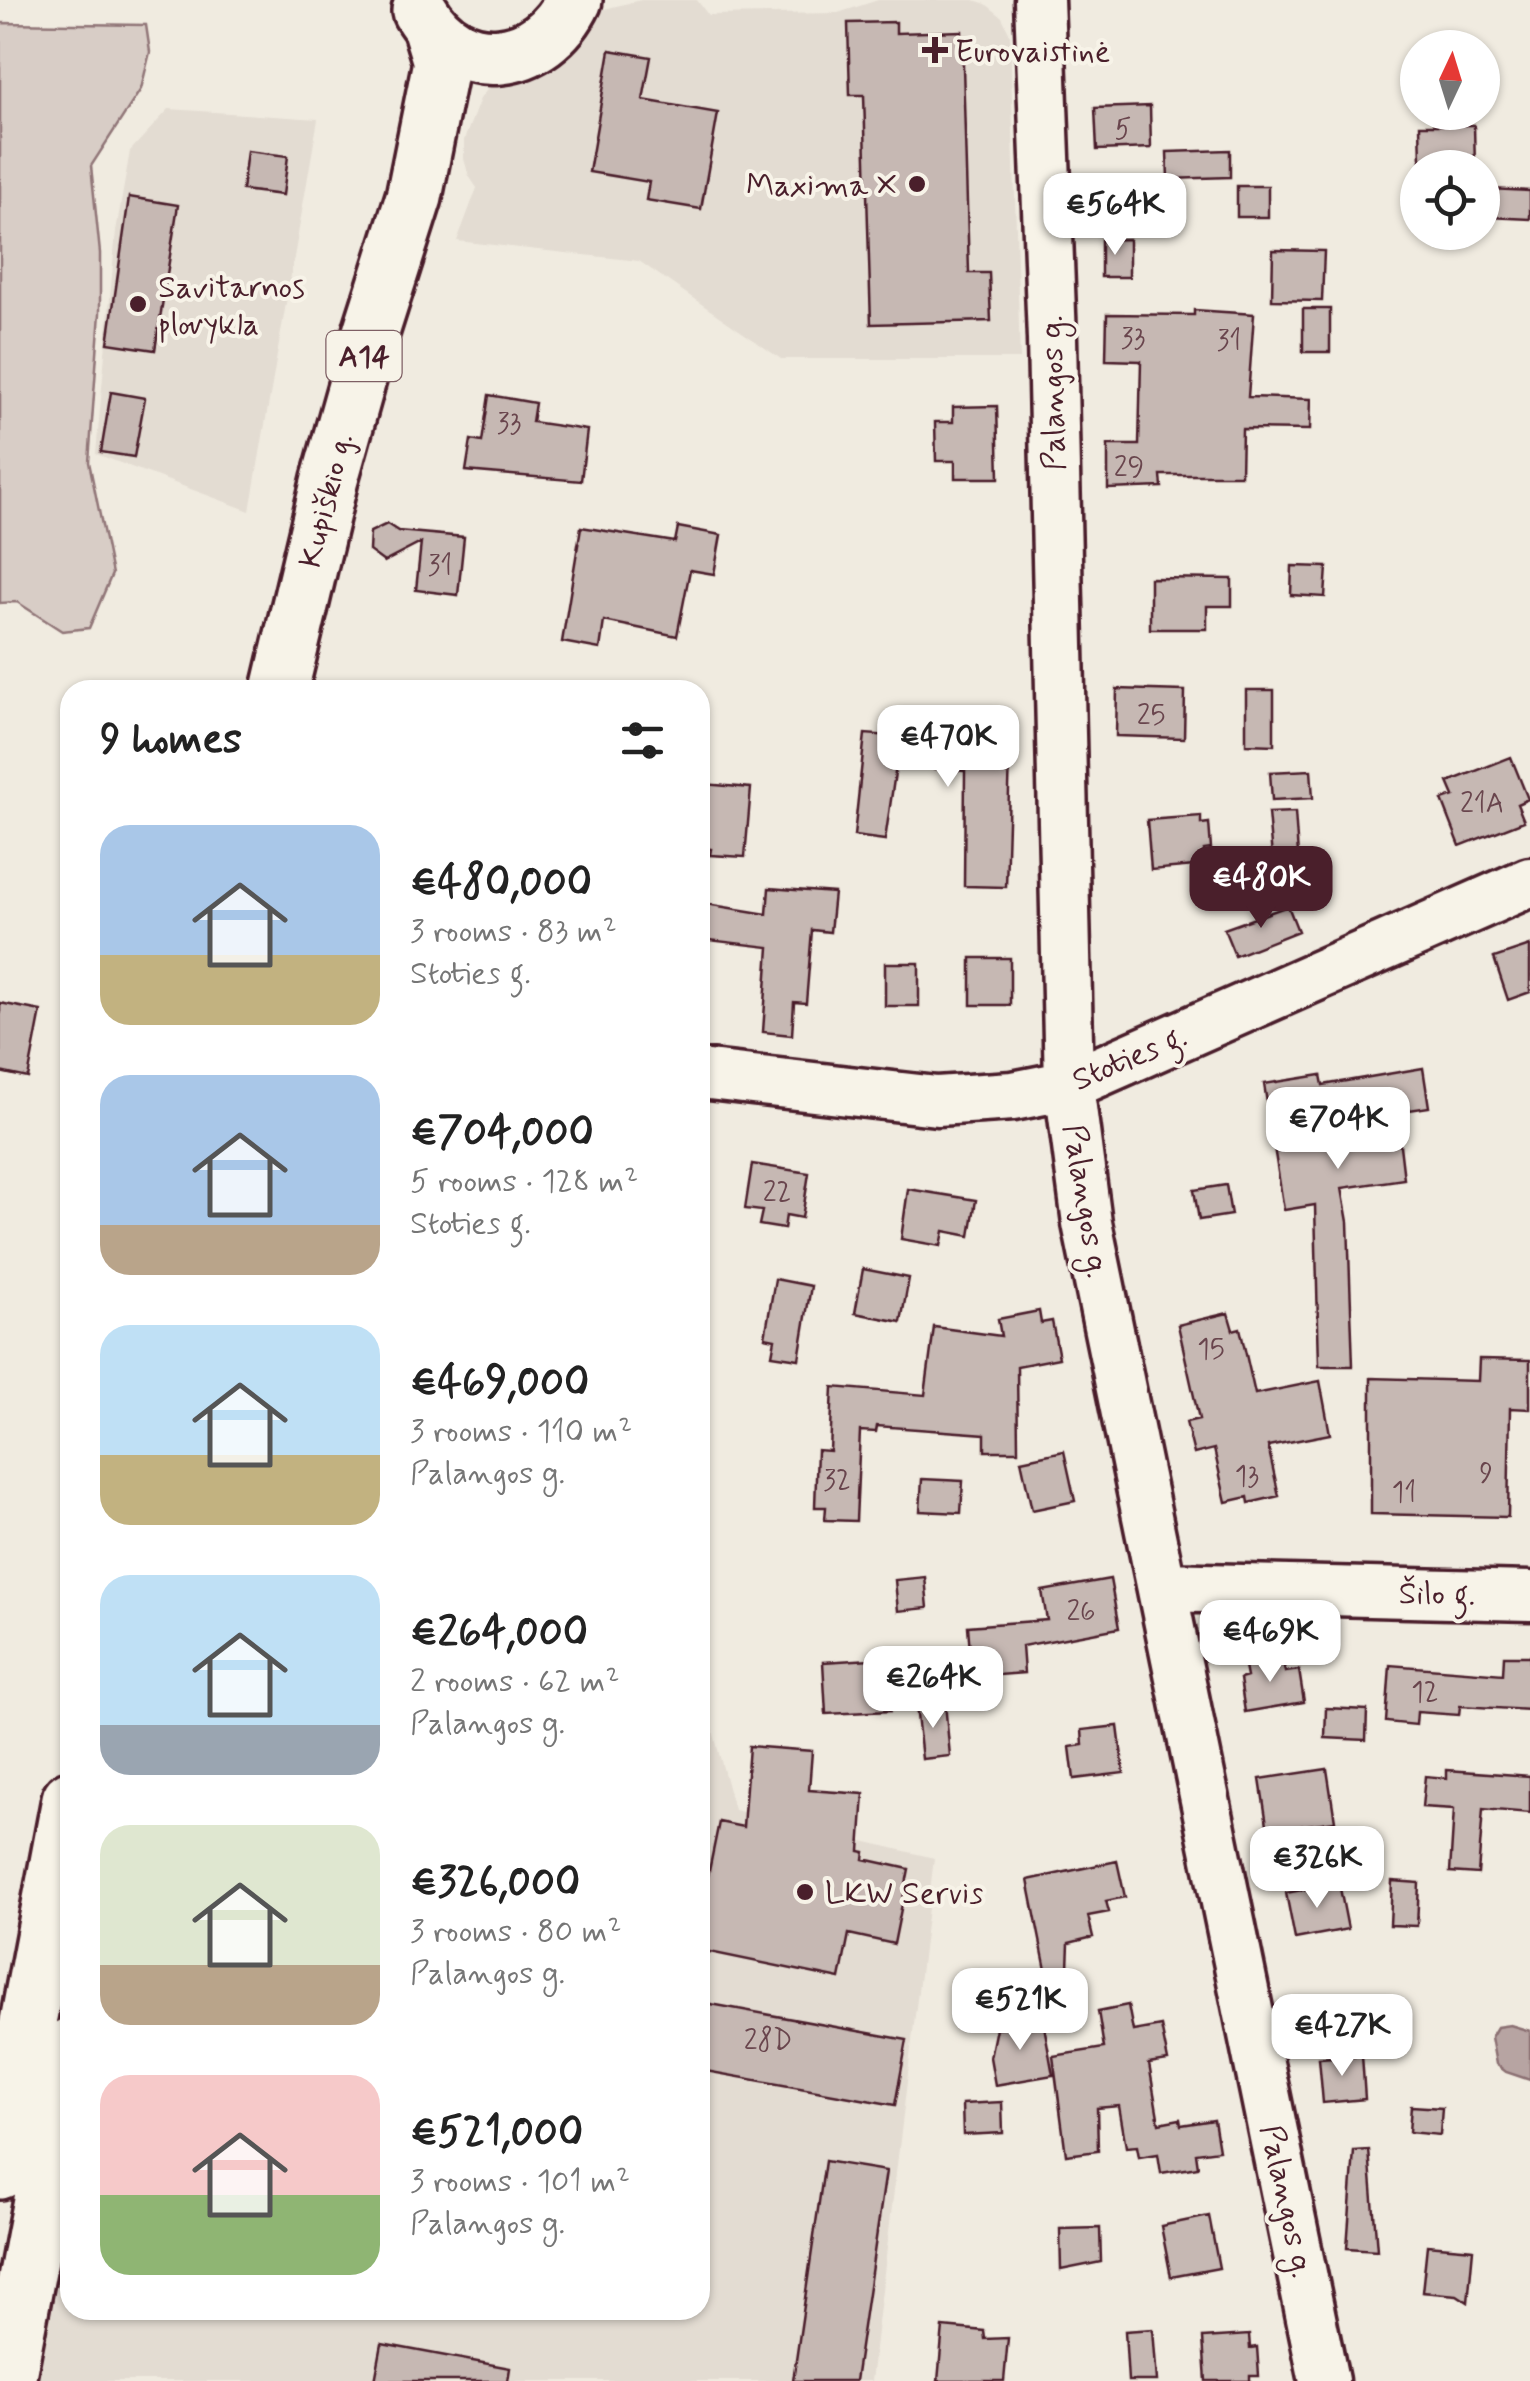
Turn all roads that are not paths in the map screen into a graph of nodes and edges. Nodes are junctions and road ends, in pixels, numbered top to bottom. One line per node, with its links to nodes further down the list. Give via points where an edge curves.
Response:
1 (574, 0): 4 (highway, Kupiškio g., via 551,36)
2 (1039, 0): 9 (street, Palangos g.)
3 (417, 10): 4 (highway, via 465,52); 5 (highway, Kupiškio g. / A14, via 441,62)
4 (508, 56): 5 (highway, Kupiškio g. / A14, via 478,75)
5 (414, 197): 6 (highway, Kupiškio g. / A14, via 340,441)
6 (282, 680)
7 (1530, 882): 9 (street, Stoties g.)
8 (710, 1075): 9 (street, Stoties g., via 937,1101)
9 (1069, 1084): 10 (street, Palangos g., via 1087,1223)
10 (1164, 1587): 11 (street, Šilo g.); 16 (street, Palangos g.)
11 (1530, 1596)
12 (60, 1856): 14 (highway)
13 (60, 2099): 15 (highway)
14 (0, 2171)
15 (7, 2381)
16 (1324, 2381)

